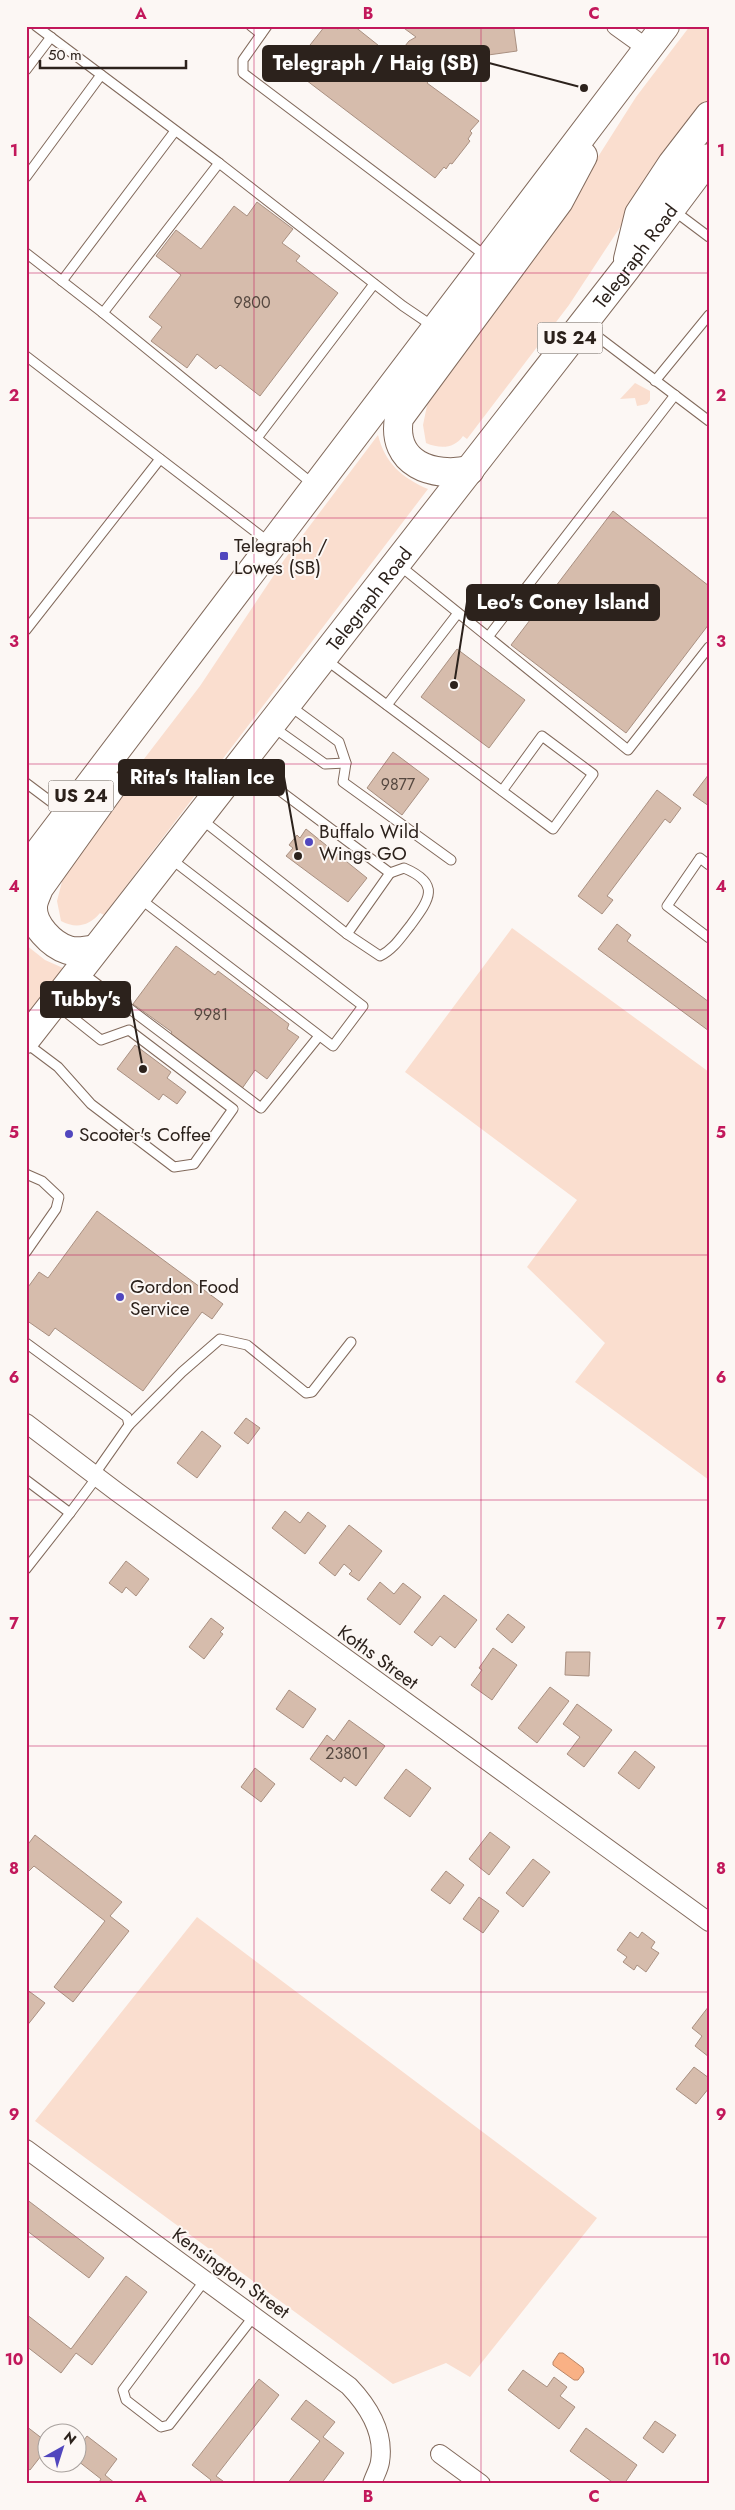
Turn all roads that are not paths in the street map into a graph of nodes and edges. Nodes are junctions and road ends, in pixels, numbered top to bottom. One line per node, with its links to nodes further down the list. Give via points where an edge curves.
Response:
1 (36, 26): 6 (lane)
2 (251, 26): 5 (lane)
3 (616, 26): 7 (street)
4 (665, 26): 7 (main road, US 24)
5 (264, 30): 19 (lane, via 242,60 243,72)
6 (50, 37): 8 (lane); 9 (lane)
7 (648, 49): 10 (main road, US 24)
8 (26, 70)
9 (101, 75): 12 (lane); 15 (lane)
10 (623, 82): 19 (main road, US 24); 33 (main road, via 560,201 399,418 400,443 417,464 442,473)
11 (709, 116): 20 (main road, via 639,214)
12 (175, 130): 14 (lane); 21 (lane)
13 (708, 162): 16 (main road, Telegraph Road / US 24)
14 (219, 163): 22 (lane); 23 (lane)
15 (26, 177)
16 (671, 208): 17 (lane); 20 (main road, Telegraph Road / US 24)
17 (709, 237)
18 (26, 253): 21 (lane)
19 (489, 259): 26 (main road, US 24)
20 (625, 270): 25 (main road, Telegraph Road / US 24)
21 (62, 281): 23 (lane)
22 (374, 284): 26 (lane); 31 (lane)
23 (103, 313): 31 (lane)
24 (709, 315): 28 (lane)
25 (581, 324): 28 (lane); 33 (main road, Telegraph Road / US 24)
26 (436, 329): 34 (main road, US 24)
27 (26, 356): 32 (lane)
28 (655, 381): 29 (lane)
29 (675, 395): 30 (lane); 40 (lane)
30 (709, 421)
31 (257, 438): 34 (lane)
32 (160, 459): 35 (lane); 39 (lane)
33 (470, 470): 36 (main road, Telegraph Road / US 24)
34 (317, 486): 35 (main road, US 24)
35 (272, 545): 38 (main road, US 24)
36 (396, 564): 37 (lane); 42 (main road, Telegraph Road / US 24)
37 (458, 612): 40 (lane); 44 (lane)
38 (219, 615): 50 (main road, US 24); 60 (main road, via 202,662 184,692 39,888 33,908 45,935 68,950)
39 (26, 630)
40 (488, 637): 41 (lane, via 628,750)
41 (709, 647)
42 (323, 658): 43 (main road, Telegraph Road / US 24); 44 (lane)
43 (288, 704): 45 (main road, Telegraph Road / US 24); 47 (lane, via 339,742)
44 (387, 705): 49 (lane)
45 (271, 726): 46 (main road, Telegraph Road / US 24); 47 (lane, via 325,764)
46 (242, 762): 51 (main road, Telegraph Road / US 24); 56 (lane)
47 (346, 763): 53 (lane, via 343,782)
48 (26, 783): 50 (lane)
49 (502, 791): 49 (lane, via 553,829 593,774 542,736)
50 (68, 814): 55 (main road, US 24)
51 (199, 817): 52 (main road, Telegraph Road / US 24); 58 (lane)
52 (168, 856): 57 (main road, Telegraph Road / US 24); 63 (lane, via 363,1006 333,1046)
53 (451, 860)
54 (709, 864): 59 (lane, via 700,858 666,906)
55 (26, 869)
56 (390, 873): 58 (lane); 58 (lane, via 404,868 417,874 428,884 427,902 388,953 380,956)
57 (136, 896): 60 (main road, Telegraph Road / US 24); 63 (lane)
58 (347, 934)
59 (709, 938)
60 (95, 949): 61 (main road, Telegraph Road / US 24)
61 (79, 970): 62 (main road, Telegraph Road / US 24); 63 (lane, via 262,1108)
62 (54, 1002): 64 (main road, Telegraph Road / US 24); 64 (lane, via 101,1040 128,1030 233,1109 194,1164 174,1167 91,1104 58,1067)
63 (319, 1036)
64 (26, 1041)
65 (26, 1174): 66 (lane, via 42,1181 59,1197 56,1209)
66 (26, 1252)
67 (351, 1342): 70 (lane, via 312,1392 306,1393 246,1346 220,1339)
68 (26, 1344): 70 (lane, via 127,1418)
69 (26, 1423): 71 (street, Koths Street)
70 (129, 1425): 71 (lane)
71 (95, 1476): 73 (lane); 75 (street, Koths Street)
72 (26, 1480): 73 (lane)
73 (70, 1513): 74 (lane)
74 (26, 1569)
75 (709, 1922)
76 (26, 2149): 77 (street, Kensington Street)
77 (205, 2280): 78 (street, Kensington Street); 78 (lane, via 124,2390 126,2400 162,2427 169,2425)
78 (254, 2316): 80 (street, Kensington Street, via 349,2386 364,2402 375,2422 380,2454)
79 (440, 2454): 81 (street)
80 (372, 2484)
81 (481, 2484)

